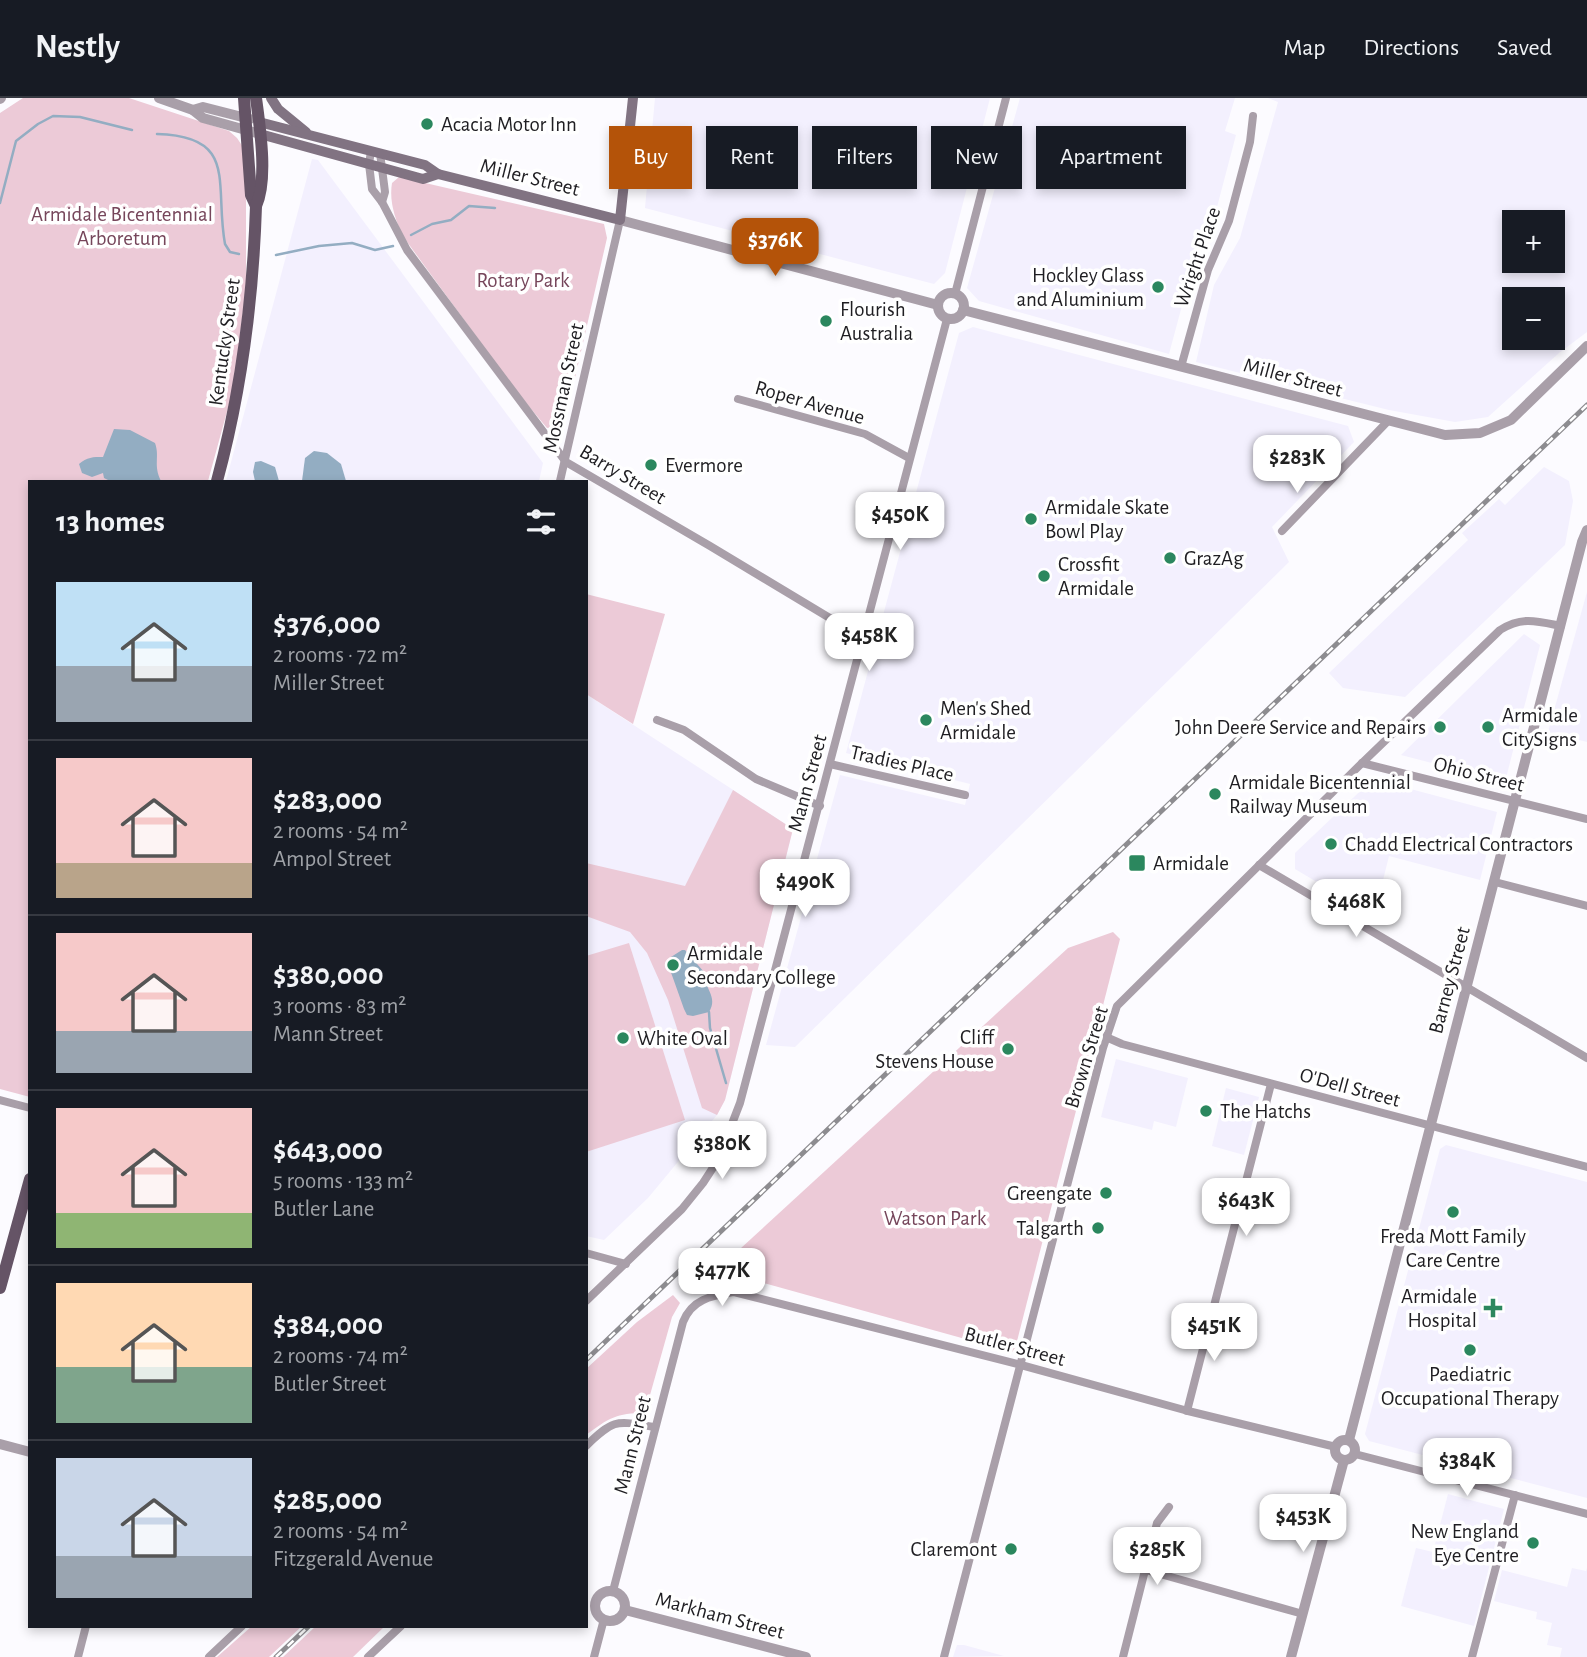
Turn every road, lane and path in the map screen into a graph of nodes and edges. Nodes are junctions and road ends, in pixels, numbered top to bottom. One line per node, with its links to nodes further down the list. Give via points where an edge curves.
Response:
1 (159, 98): 8 (street, via 203,118)
2 (244, 98): 8 (main road)
3 (256, 98): 8 (main road)
4 (271, 98): 9 (main road)
5 (633, 98): 13 (main road)
6 (1006, 98): 14 (street)
7 (1253, 116): 19 (street, Wright Place, via 1251,142 1229,221 1208,270)
8 (253, 126): 9 (main road, Miller Street); 11 (main road, Miller Street); 24 (main road, Kentucky Street, via 253,283 242,379)
9 (310, 135): 10 (main road, Miller Street)
10 (375, 152): 11 (street, Barry Street); 12 (main road, Miller Street, via 425,165)
11 (375, 166): 12 (main road, Miller Street, via 423,179); 23 (street, Barry Street, via 384,192 382,202 407,250)
12 (438, 174): 13 (main road, Miller Street)
13 (620, 220): 15 (street, Miller Street); 23 (street, Mossman Street)
14 (955, 294): 15 (street, via 944,295); 16 (street)
15 (938, 305): 17 (street)
16 (963, 310): 17 (street, via 957,318); 19 (street, Miller Street)
17 (947, 319): 22 (street, Mann Street)
18 (1587, 346): 21 (street, Miller Street, via 1522,410 1495,428 1445,435)
19 (1181, 367): 21 (street, Miller Street)
20 (738, 399): 22 (street, Roper Avenue, via 865,435)
21 (1388, 421): 27 (street)
22 (909, 458): 29 (street, Mann Street)
23 (566, 462): 25 (street, Mossman Street); 29 (street, Barry Street)
24 (217, 480)
25 (560, 480)
26 (1587, 530): 28 (street, Barney Street)
27 (1282, 531)
28 (1561, 626): 31 (street, Brown Street, via 1524,621 1500,630); 34 (street, Barney Street)
29 (863, 638): 32 (street, Mann Street)
30 (657, 720): 35 (street, via 684,730 756,779)
31 (1362, 763): 34 (street, Ohio Street); 37 (street, Brown Street)
32 (830, 764): 33 (street, Tradies Place); 35 (street, Mann Street)
33 (965, 795)
34 (1516, 801): 36 (street, Ohio Street); 38 (street, Barney Street)
35 (820, 806): 50 (street, Mann Street, via 730,1133 718,1160 682,1209)
36 (1587, 820)
37 (1259, 865): 40 (street); 41 (street, Brown Street, via 1116,1006)
38 (1495, 882): 39 (street); 40 (street, Barney Street)
39 (1587, 906)
40 (1467, 988): 42 (street); 46 (street, Barney Street)
41 (1106, 1037): 43 (street, O'Dell Street); 54 (street, Brown Street)
42 (1587, 1058)
43 (1270, 1084): 46 (street, O'Dell Street); 55 (street)
44 (0, 1100): 45 (street)
45 (28, 1107)
46 (1430, 1126): 47 (street, O'Dell Street); 57 (street, Barney Street)
47 (1587, 1167)
48 (28, 1186): 51 (main road)
49 (588, 1254): 50 (street)
50 (626, 1264): 52 (street, Mann Street)
51 (0, 1288)
52 (588, 1299)
53 (688, 1309): 54 (street, Butler Street, via 707,1296 734,1292); 56 (street, Mann Street)
54 (1021, 1365): 55 (street, Butler Street); 81 (street, Brown Street)
55 (1187, 1411): 60 (street, Butler Street)
56 (654, 1427): 59 (street, via 612,1423); 68 (street, Mann Street)
57 (1349, 1440): 60 (street); 62 (street)
58 (0, 1444): 61 (street)
59 (588, 1444)
60 (1336, 1447): 63 (street, via 1337,1456)
61 (28, 1451)
62 (1355, 1454): 63 (street); 64 (street)
63 (1344, 1460): 71 (street)
64 (1515, 1495): 66 (street); 84 (street)
65 (1169, 1507): 67 (street, via 1157,1523)
66 (1587, 1514)
67 (1146, 1570): 71 (street); 82 (street)
68 (613, 1591): 69 (street); 70 (street, via 624,1600)
69 (591, 1599): 72 (street)
70 (625, 1610): 72 (street, via 615,1619); 80 (street, Markham Street)
71 (1303, 1614): 83 (street)
72 (604, 1619): 79 (street)
73 (85, 1628): 76 (street)
74 (240, 1628): 77 (street)
75 (399, 1628): 78 (street)
76 (78, 1657)
77 (209, 1657)
78 (368, 1657)
79 (594, 1657)
80 (806, 1657)
81 (944, 1657)
82 (1123, 1657)
83 (1292, 1657)
84 (1472, 1657)

